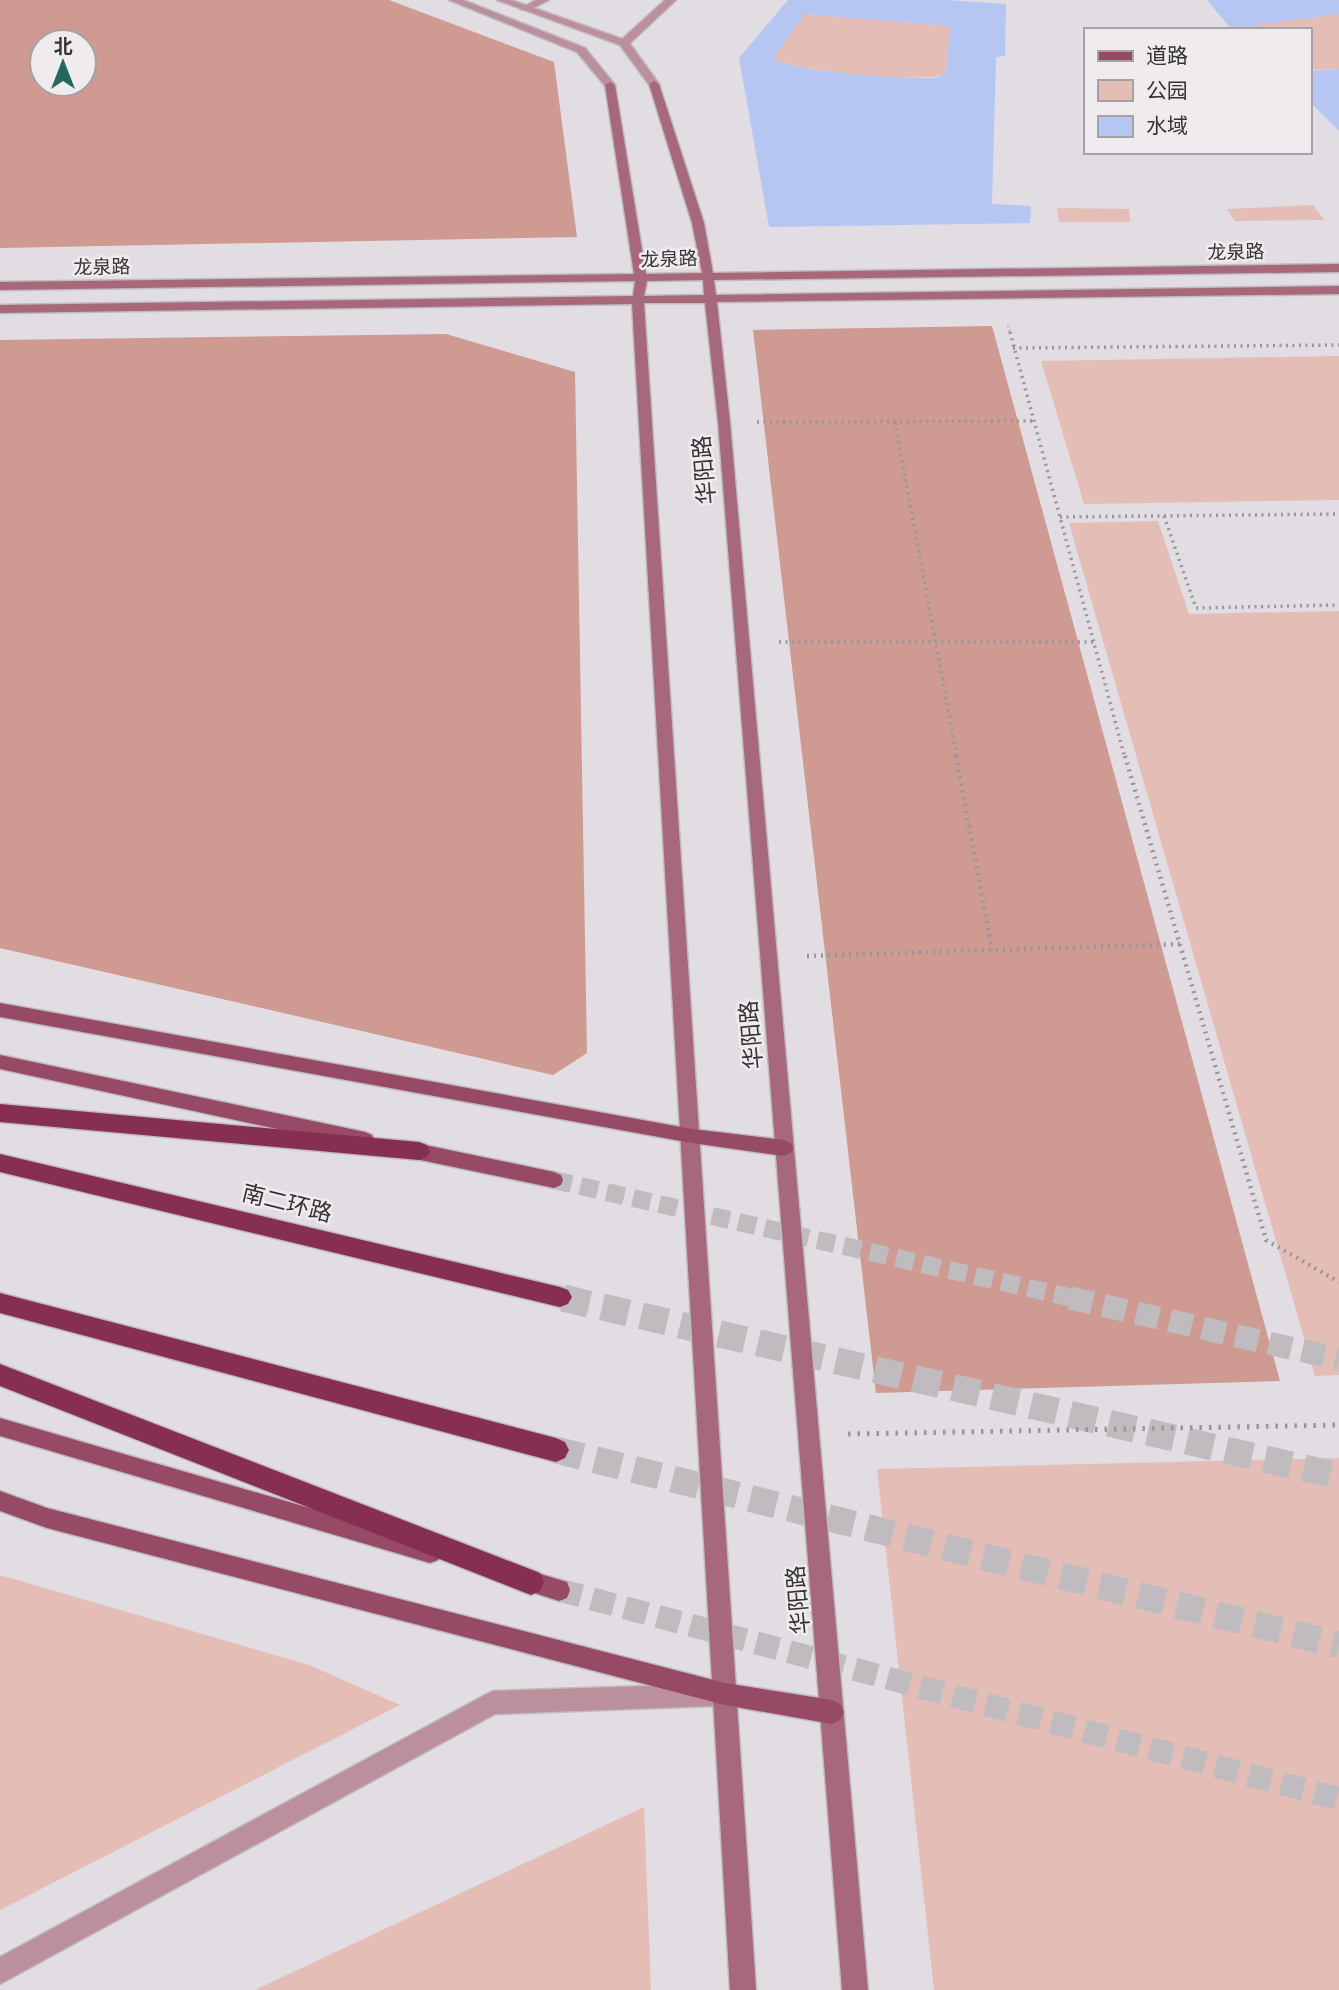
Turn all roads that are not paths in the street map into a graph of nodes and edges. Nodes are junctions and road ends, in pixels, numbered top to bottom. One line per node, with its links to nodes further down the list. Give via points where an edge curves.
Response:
1 (454, 0): 9 (street, via 581,50 610,85)
2 (502, 0): 5 (street)
3 (544, 0): 5 (street)
4 (671, 0): 6 (street)
5 (525, 9): 6 (street)
6 (624, 43): 8 (street, 华阳路, via 654,84 698,223)
7 (1339, 268): 8 (street, 龙泉路)
8 (708, 276): 9 (street, 龙泉路); 12 (street, 华阳路)
9 (641, 278): 10 (street, 龙泉路); 13 (street)
10 (0, 286)
11 (1339, 290): 12 (street, 龙泉路)
12 (710, 299): 13 (street, 龙泉路); 19 (street, 华阳路)
13 (638, 300): 14 (street, 龙泉路); 18 (street)
14 (0, 309)
15 (0, 1010): 18 (main road)
16 (0, 1062): 20 (main road)
17 (0, 1113): 20 (highway)
18 (692, 1136): 19 (main road); 31 (street)
19 (785, 1148): 32 (street, 华阳路)
20 (419, 1151): 22 (main road)
21 (0, 1163): 23 (highway, 南二环路)
22 (554, 1180)
23 (560, 1297)
24 (0, 1303): 27 (highway)
25 (0, 1375): 29 (highway)
26 (0, 1427): 29 (main road)
27 (556, 1450)
28 (0, 1502): 31 (main road)
29 (531, 1582): 30 (main road)
30 (559, 1590)
31 (726, 1694): 32 (main road); 33 (street, via 493,1703); 34 (street)
32 (832, 1712): 35 (street, 华阳路)
33 (0, 1970)
34 (743, 1990)
35 (855, 1990)

